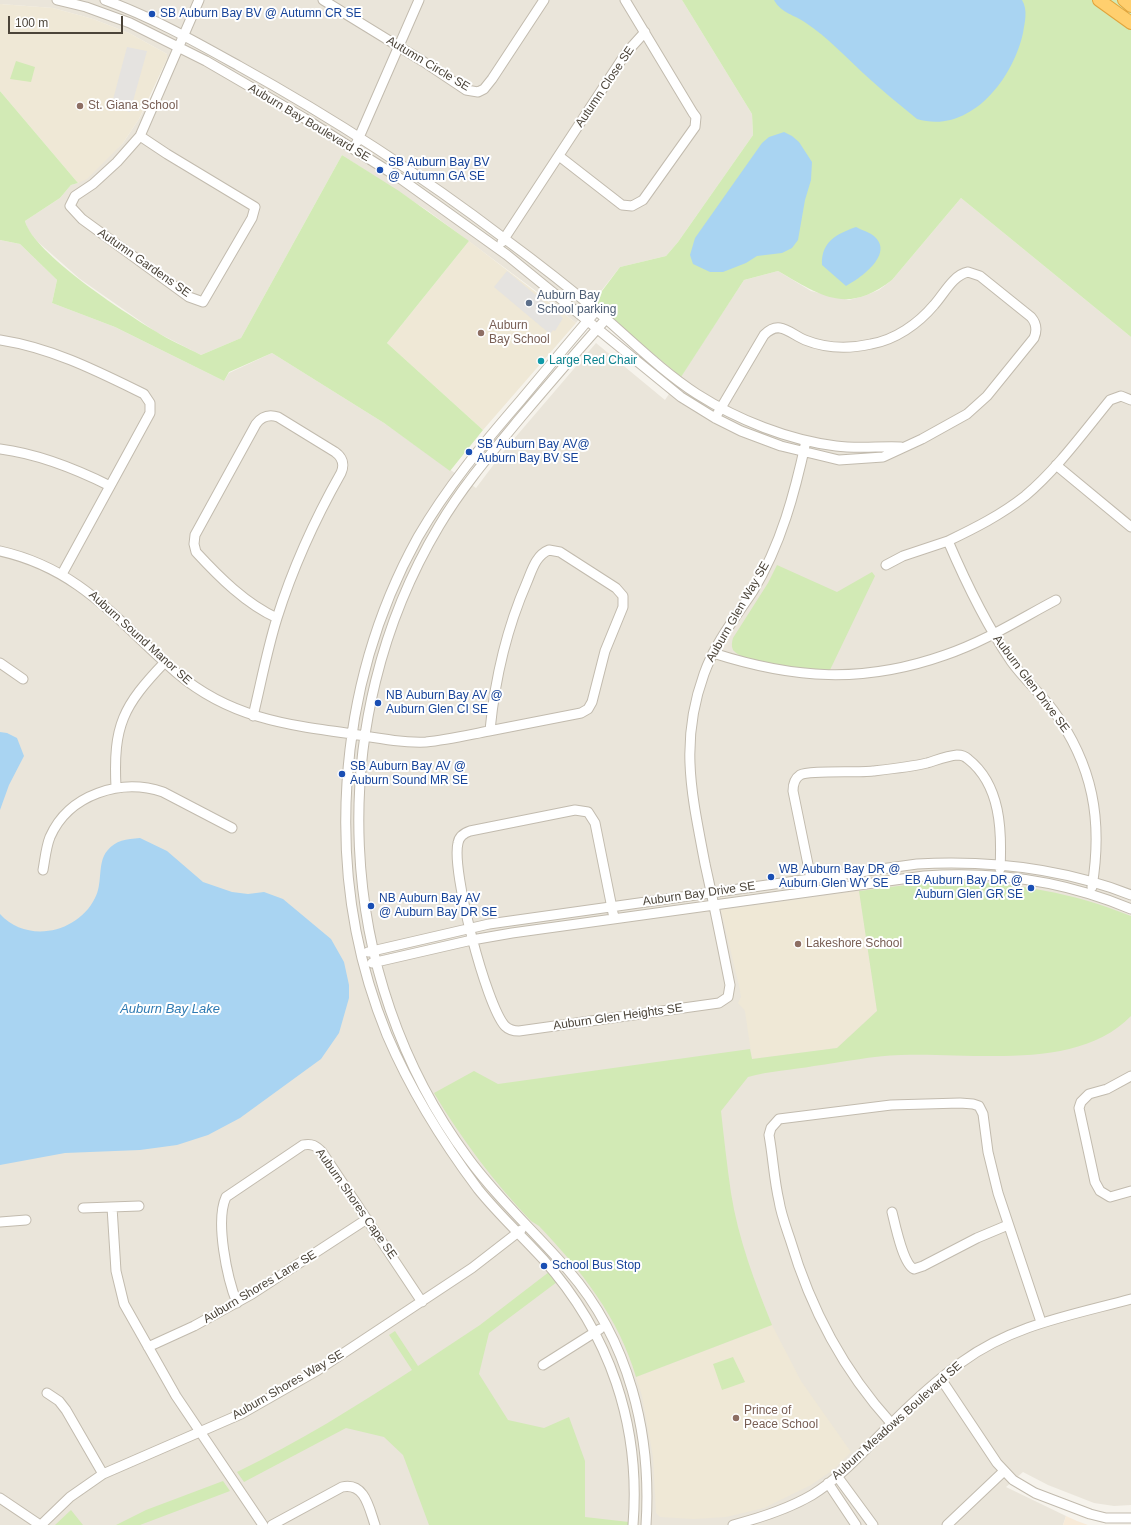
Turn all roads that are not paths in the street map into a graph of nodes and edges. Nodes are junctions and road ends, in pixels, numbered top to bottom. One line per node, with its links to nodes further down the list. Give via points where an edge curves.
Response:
1 (57, 0): 10 (street, Auburn Bay Boulevard SE)
2 (105, 0): 14 (street, Auburn Bay Boulevard SE, via 142,15)
3 (200, 0): 14 (street, Autumn Gardens SE)
4 (323, 0): 15 (street, Autumn Circle SE)
5 (419, 0): 15 (street)
6 (544, 0): 15 (street, Autumn Circle SE, via 492,79 484,90 478,92 466,90)
7 (625, 0): 13 (street)
8 (1099, 0): 12 (highway)
9 (1124, 0): 11 (highway)
10 (88, 3): 16 (street, Auburn Bay Boulevard SE)
11 (1131, 6)
12 (1131, 23)
13 (645, 32): 20 (street, Autumn Close SE, via 626,53); 20 (street, Autumn Close SE, via 696,117 693,131 643,200 632,206 622,205)
14 (184, 37): 16 (street, Autumn Gardens SE); 18 (street, Auburn Bay Boulevard SE, via 263,79)
15 (399, 46): 18 (street)
16 (180, 48): 17 (street, Autumn Gardens SE); 19 (street, Auburn Bay Boulevard SE, via 265,95)
17 (140, 136): 17 (street, Autumn Gardens SE, via 255,207 252,218 202,302 190,297 145,265 82,219 70,206 75,196 117,162)
18 (359, 137): 19 (street); 21 (street, Auburn Bay Boulevard SE)
19 (354, 149): 22 (street, Auburn Bay Boulevard SE)
20 (559, 156): 21 (street, Autumn Close SE)
21 (505, 238): 22 (street, Autumn Close SE); 23 (street, Auburn Bay Boulevard SE)
22 (498, 248): 25 (street, Auburn Bay Boulevard SE)
23 (596, 311): 24 (street, Auburn Bay Boulevard SE); 25 (street)
24 (606, 319): 26 (street); 29 (street, Auburn Bay Boulevard SE, via 673,376)
25 (589, 320): 26 (street, Auburn Bay Boulevard SE); 51 (street, via 473,456 449,487 418,538 392,591 372,646)
26 (598, 328): 30 (street, Auburn Bay Boulevard SE, via 666,386); 52 (street, via 476,471 439,525 395,616 375,680)
27 (0, 340): 36 (street, via 78,362 144,394 148,399 150,413)
28 (1131, 400): 35 (street, via 1121,396 1110,400)
29 (720, 407): 30 (street); 31 (street, Auburn Bay Boulevard SE, via 753,423); 32 (street, Auburn Bay Boulevard SE, via 760,341 770,330 780,328 805,340 831,346 856,347 872,344 898,334 914,324 935,305 958,277 963,273 975,273 1033,320 1035,336 987,396 966,414 922,439)
30 (715, 418): 34 (street, Auburn Bay Boulevard SE, via 742,431)
31 (806, 440): 32 (street, Auburn Bay Boulevard SE, via 836,446); 34 (street, Auburn Glen Way SE)
32 (902, 447): 34 (street, Auburn Bay Boulevard SE, via 883,457 854,460 839,460)
33 (0, 449): 36 (street, via 66,466)
34 (804, 452): 45 (street, Auburn Glen Way SE, via 780,536 752,591)
35 (1056, 465): 37 (street); 38 (street, via 1028,493 997,516)
36 (110, 486): 41 (street)
37 (1131, 527)
38 (948, 541): 40 (street); 44 (street, Auburn Glen Drive SE, via 968,588)
39 (0, 551): 41 (street, Auburn Sound Manor SE)
40 (886, 565)
41 (62, 574): 46 (street, Auburn Sound Manor SE, via 103,603)
42 (1056, 600): 44 (street)
43 (277, 618): 43 (street, via 301,552 343,465 335,452 278,417 270,415 261,418 256,424 196,534 194,544 196,552 235,590 249,602); 49 (street)
44 (993, 633): 45 (street, via 946,655 909,666 850,675 783,671); 59 (street, Auburn Glen Drive SE, via 1012,662 1066,728 1084,766 1095,807 1098,834)
45 (713, 652): 61 (street, Auburn Glen Way SE, via 694,704 689,745 691,791)
46 (165, 662): 49 (street, Auburn Sound Manor SE, via 214,699); 53 (street, via 144,684 124,717 117,740)
47 (0, 663): 48 (street)
48 (23, 679)
49 (253, 716): 51 (street, Auburn Sound Manor SE)
50 (490, 730): 50 (street, Auburn Sound Manor SE, via 581,713 588,709 592,702 605,650 624,600 616,588 560,552 549,550 539,556 517,606 500,662); 52 (street, Auburn Sound Manor SE, via 424,742)
51 (352, 734): 52 (street, Auburn Sound Manor SE); 71 (street, via 346,794 346,831 351,900)
52 (364, 736): 70 (street, via 358,795 359,848 362,890)
53 (116, 787): 54 (street, via 144,787 163,792); 56 (street, via 92,796 66,815 51,836)
54 (232, 828)
55 (1000, 864): 57 (street); 58 (street, Auburn Bay Drive SE, via 917,864); 58 (street, via 1001,828 998,809 991,791 970,761 963,756 955,755 889,770 810,773 798,776 793,791); 59 (street, Auburn Bay Drive SE, via 1048,871)
56 (43, 870)
57 (1000, 876): 60 (street, Auburn Bay Drive SE, via 924,876); 62 (street, Auburn Bay Drive SE, via 1026,879)
58 (811, 878): 60 (street); 61 (street, Auburn Bay Drive SE)
59 (1093, 882): 62 (street, Auburn Glen Drive SE); 63 (street, Auburn Bay Drive SE)
60 (813, 890): 64 (street, Auburn Bay Drive SE)
61 (711, 892): 64 (street, Auburn Glen Way SE); 65 (street, Auburn Bay Drive SE)
62 (1091, 894): 66 (street, Auburn Bay Drive SE)
63 (1131, 895)
64 (714, 904): 67 (street, Auburn Bay Drive SE); 69 (street, Auburn Glen Heights SE, via 730,985 728,997 719,1003 519,1031 510,1030 502,1021 491,997)
65 (611, 906): 67 (street); 68 (street, Auburn Bay Drive SE); 68 (street, via 595,823 588,812 575,810 463,834 457,847)
66 (1131, 909)
67 (614, 918): 69 (street, Auburn Bay Drive SE)
68 (469, 928): 69 (street); 70 (street, Auburn Bay Drive SE)
69 (472, 940): 72 (street, Auburn Bay Drive SE)
70 (373, 950): 71 (street, Auburn Bay Drive SE); 72 (street)
71 (361, 954): 73 (street)
72 (376, 962): 73 (street, Auburn Bay Drive SE); 84 (street, via 396,1026 435,1107 468,1159)
73 (364, 966): 85 (street, via 386,1031 424,1111 446,1146)
74 (1131, 1076): 75 (street, via 1107,1089 1089,1094 1079,1108 1095,1182 1100,1191 1110,1196)
75 (1131, 1191)
76 (139, 1206): 77 (street)
77 (112, 1207): 78 (street); 92 (street, via 116,1271 120,1290 129,1315)
78 (83, 1208)
79 (892, 1212): 83 (street, via 905,1258 914,1269)
80 (367, 1219): 87 (street, Auburn Shores Cape SE); 88 (street, Auburn Shores Lane SE); 88 (street, Auburn Shores Cape SE, via 322,1152 314,1145 303,1145 231,1192 223,1204 226,1268)
81 (26, 1220): 82 (street)
82 (0, 1222)
83 (1008, 1225): 89 (street); 96 (street, via 990,1162 983,1112 975,1104 891,1105 779,1119 771,1128 769,1135 779,1201 797,1264 813,1303 839,1353 873,1403)
84 (526, 1226): 85 (street, Auburn Shores Way SE); 90 (street, via 571,1273 591,1299)
85 (517, 1233): 87 (street, Auburn Shores Way SE); 91 (street, via 563,1283)
86 (1131, 1299): 89 (street, Auburn Meadows Boulevard SE)
87 (422, 1302): 97 (street, Auburn Shores Way SE, via 318,1370 241,1414)
88 (238, 1303): 92 (street, Auburn Shores Lane SE)
89 (1042, 1322): 94 (street, Auburn Meadows Boulevard SE, via 1005,1336 978,1351)
90 (606, 1325): 91 (street); 109 (street, via 622,1358 639,1415 644,1443)
91 (595, 1332): 93 (street); 104 (street, via 616,1381 628,1428 634,1471)
92 (148, 1347): 97 (street)
93 (543, 1365)
94 (941, 1379): 96 (street, Auburn Meadows Boulevard SE); 98 (street, via 988,1452)
95 (47, 1394): 99 (street, via 59,1401 66,1410)
96 (891, 1423): 100 (street, Auburn Meadows Boulevard SE)
97 (200, 1433): 99 (street, Auburn Shores Way SE); 106 (street)
98 (1004, 1471): 103 (street, via 1013,1480 1035,1493 1070,1506 1106,1518); 113 (street)
99 (103, 1474): 105 (street, Auburn Shores Way SE, via 70,1497)
100 (838, 1476): 101 (street, Auburn Meadows Boulevard SE); 112 (street)
101 (828, 1483): 110 (street, Auburn Meadows Boulevard SE, via 779,1511); 111 (street)
102 (0, 1498): 105 (street, Auburn Shores Way SE)
103 (1131, 1518)
104 (633, 1524): 109 (street)
105 (41, 1525)
106 (263, 1525)
107 (272, 1525): 108 (street, via 348,1486 357,1488 364,1496)
108 (375, 1525)
109 (647, 1525)
110 (733, 1525)
111 (856, 1525)
112 (873, 1525)
113 (947, 1525)

